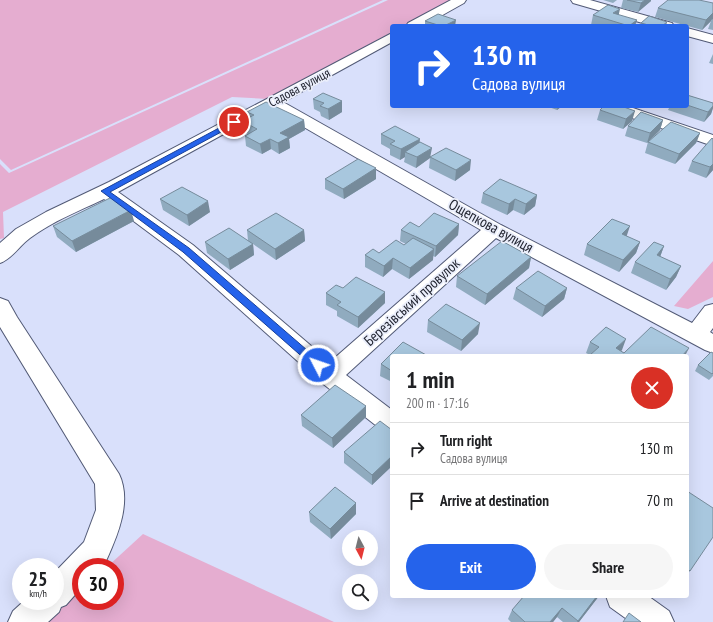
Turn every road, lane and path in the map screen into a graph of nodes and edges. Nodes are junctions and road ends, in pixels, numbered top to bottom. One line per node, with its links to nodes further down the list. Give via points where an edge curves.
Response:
1 (460, 0): 3 (street)
2 (577, 0): 4 (street)
3 (417, 24)
4 (660, 24)
5 (689, 33): 7 (street)
6 (390, 38): 8 (street, Садова вулиця)
7 (713, 39)
8 (272, 102): 11 (street, Садова вулиця); 12 (street, Ощепкова вулиця)
9 (618, 108): 10 (street)
10 (713, 141)
11 (105, 191): 13 (street, Садова вулиця, via 30,228 8,245); 17 (street, via 186,250)
12 (494, 229): 16 (street, Ощепкова вулиця); 17 (street, Березівський провулок)
13 (0, 256)
14 (0, 306): 19 (street, via 109,482 110,510 96,551)
15 (713, 312): 16 (street)
16 (705, 339)
17 (330, 376): 18 (street)
18 (390, 422)
19 (64, 585)
20 (624, 598): 23 (street)
21 (38, 610): 22 (street)
22 (24, 622)
23 (658, 622)

